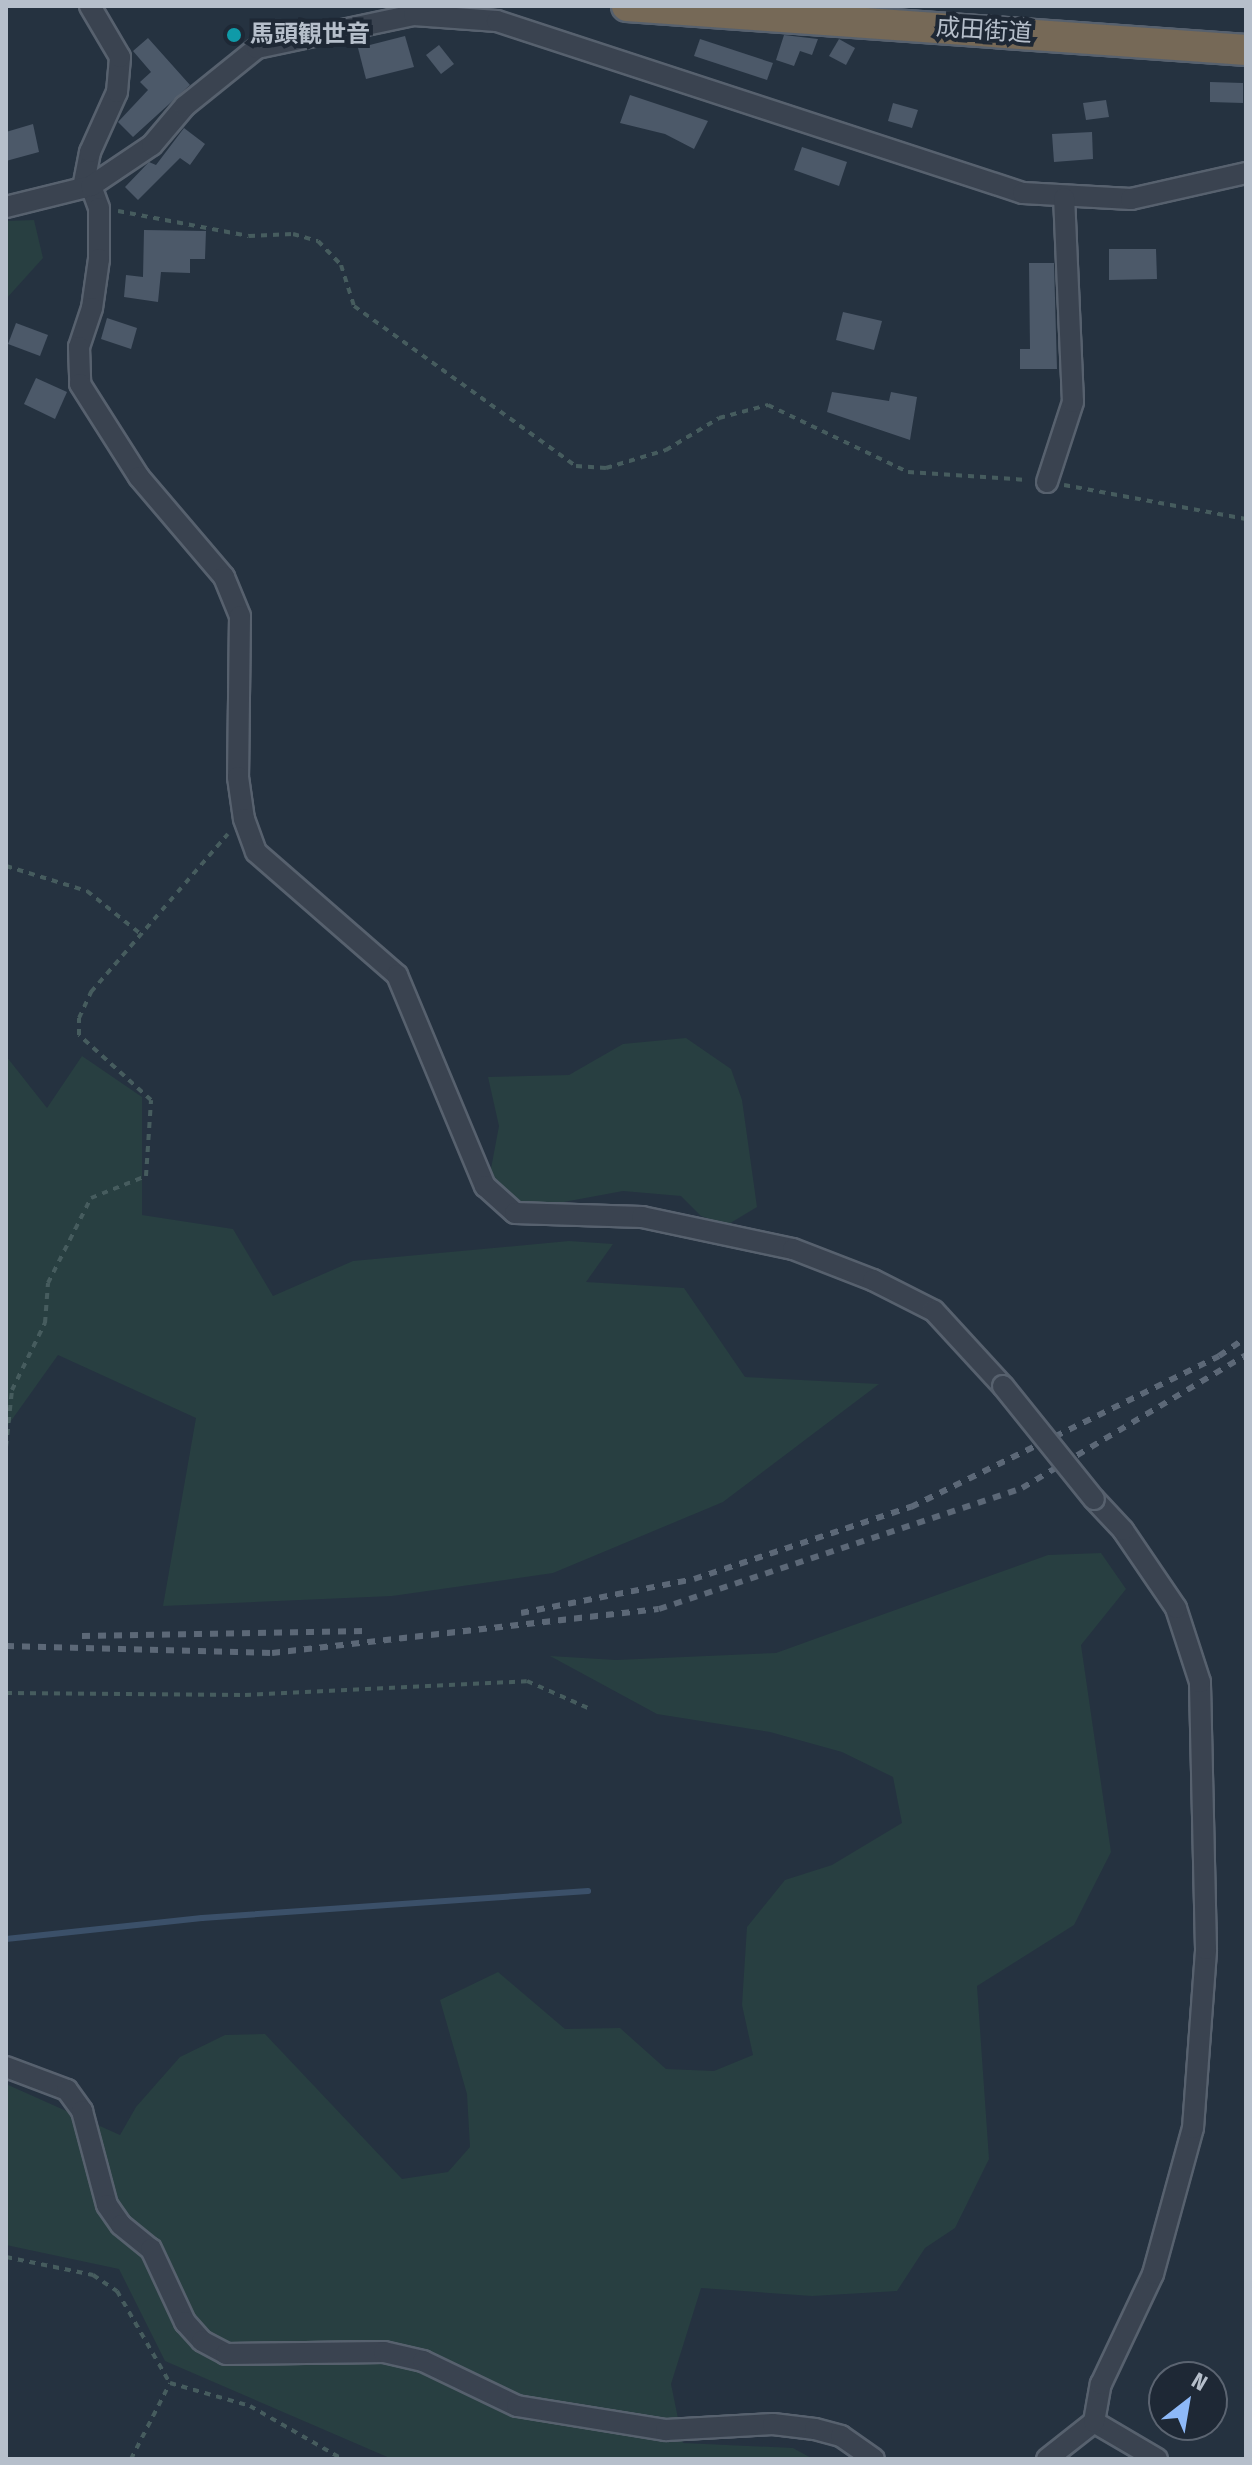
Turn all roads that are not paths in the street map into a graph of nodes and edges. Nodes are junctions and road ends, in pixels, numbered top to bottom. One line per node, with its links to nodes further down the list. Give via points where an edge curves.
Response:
1 (90, 6): 6 (street, via 120,57 117,92 90,152)
2 (627, 6): 4 (highway, 成田街道)
3 (503, 13): 6 (street, via 414,15 257,48 185,106 152,145); 7 (street, via 1023,193)
4 (1246, 50)
5 (1246, 173): 7 (street, via 1131,199)
6 (87, 187): 8 (street); 11 (street, bridge, via 99,208 99,259 79,347 80,384 139,477 224,577 240,616 238,777 256,852 397,975 485,1186 515,1213 642,1217 793,1249 934,1311 1123,1530 1176,1608 1200,1682 1206,1949 1193,2128 1153,2274 1101,2384)
7 (1064, 198): 9 (street, via 1073,402)
8 (6, 207)
9 (1047, 482)
10 (6, 2067): 12 (street, via 67,2090 82,2111 107,2205 121,2225 151,2249 185,2322 202,2341 226,2354 384,2352 423,2361 517,2406 666,2430 773,2424 815,2429 841,2436)
11 (1094, 2422): 13 (street); 14 (street)
12 (874, 2459)
13 (1047, 2459)
14 (1157, 2459)

